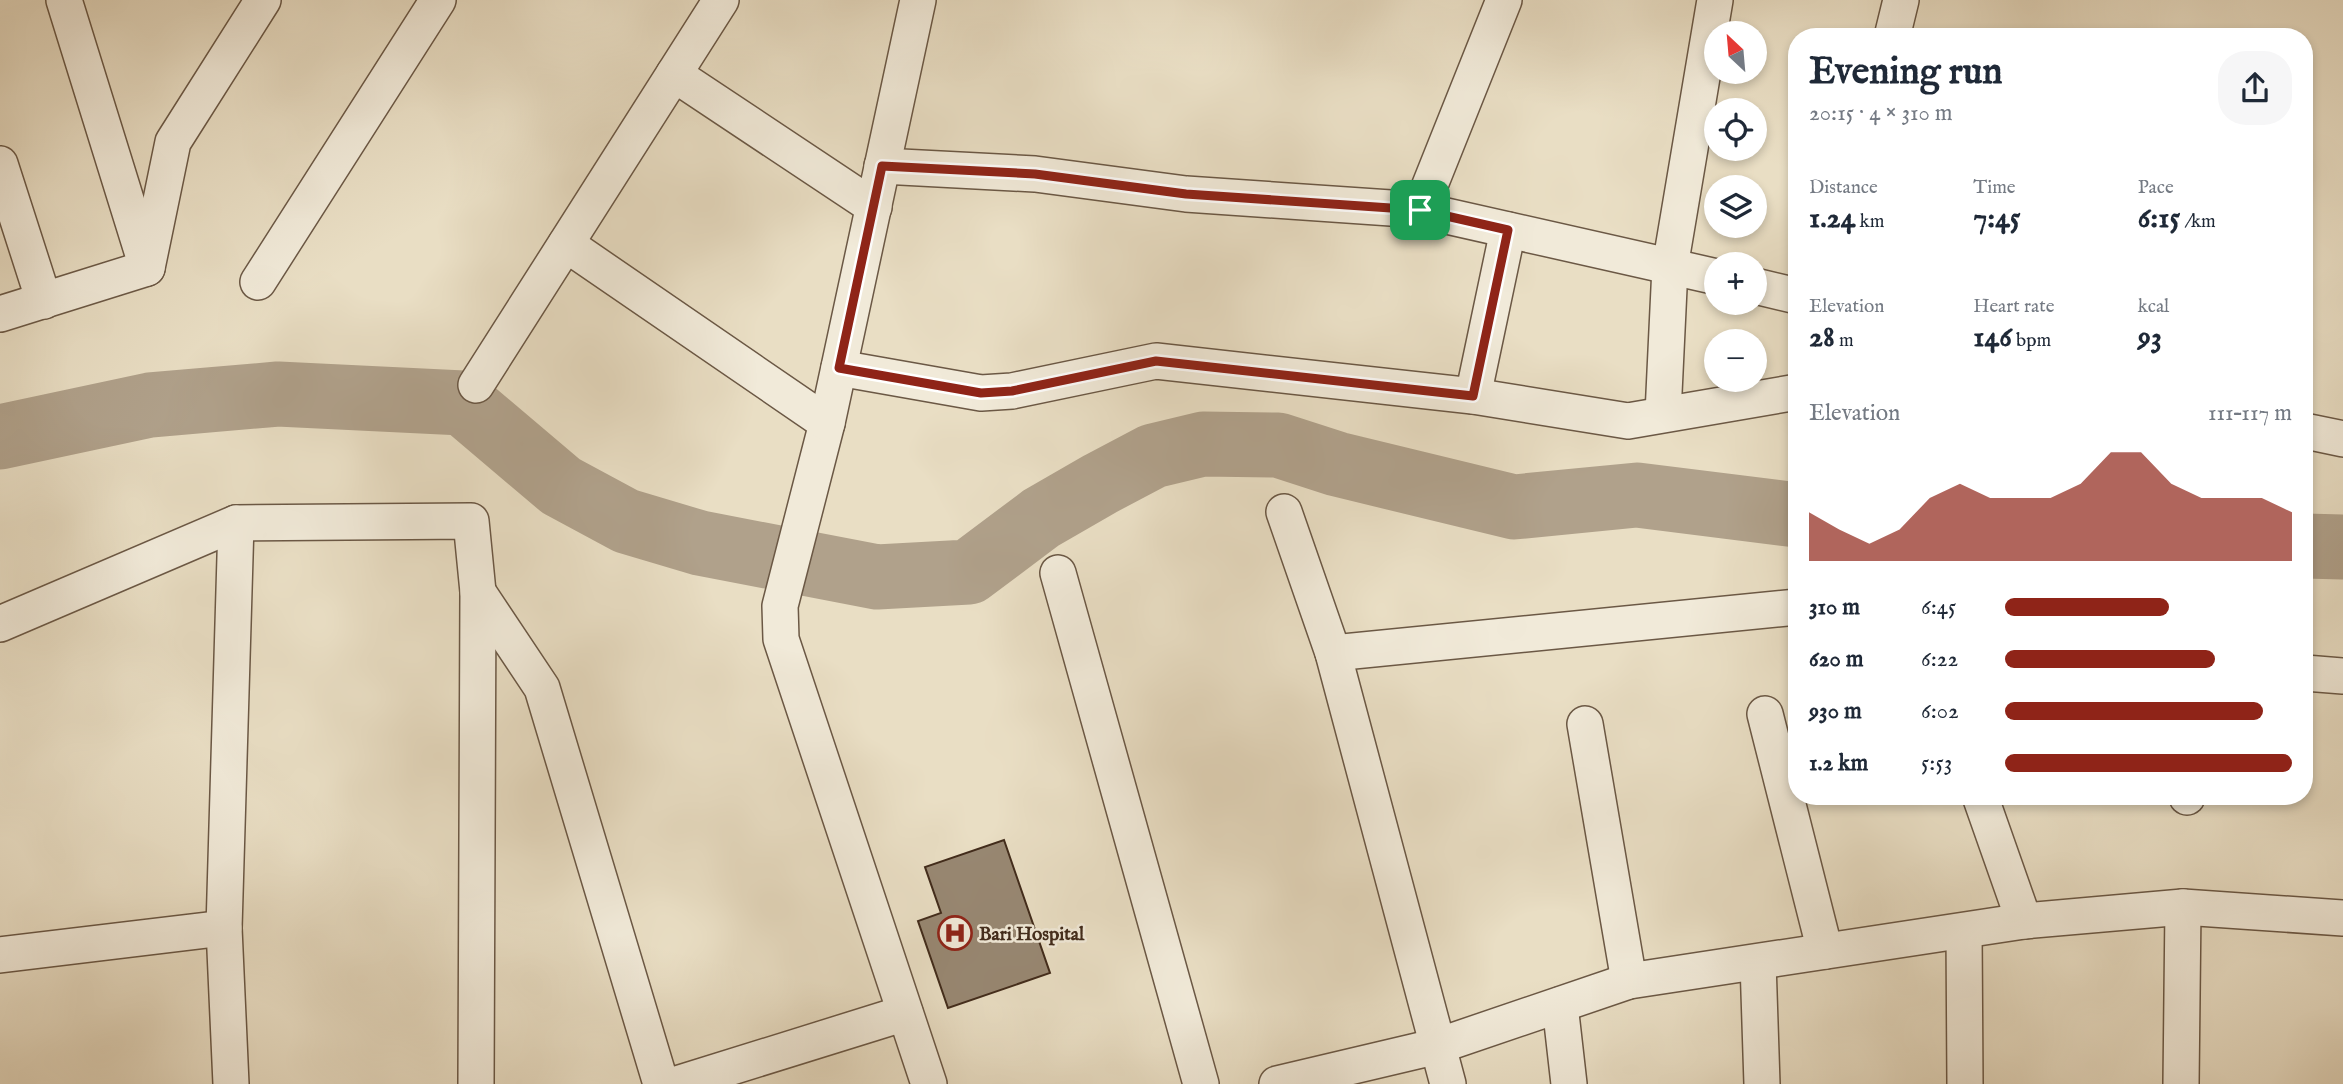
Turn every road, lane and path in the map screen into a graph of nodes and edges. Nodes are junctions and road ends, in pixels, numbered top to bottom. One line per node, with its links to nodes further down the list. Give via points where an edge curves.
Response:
1 (64, 0): 18 (street)
2 (263, 0): 18 (street, via 173,142)
3 (438, 0): 20 (street)
4 (722, 0): 10 (street)
5 (918, 0): 12 (street)
6 (1504, 0): 14 (street)
7 (1715, 0): 17 (street)
8 (1901, 0): 9 (street)
9 (1894, 28)
10 (674, 74): 13 (street); 16 (street)
11 (0, 164): 23 (street)
12 (882, 166): 13 (street); 14 (street, via 1035,174 1186,194)
13 (874, 208): 25 (street)
14 (1420, 210): 15 (street)
15 (1508, 230): 17 (street); 28 (street)
16 (566, 244): 26 (street); 30 (street)
17 (1670, 267): 19 (street); 29 (street)
18 (147, 268): 23 (street)
19 (1704, 274)
20 (258, 282)
21 (1767, 289): 22 (street)
22 (1788, 294)
23 (44, 301): 24 (street)
24 (0, 314)
25 (839, 368): 28 (street, via 997,392 1156,361); 30 (street)
26 (477, 385)
27 (1788, 393): 29 (street)
28 (1473, 396): 29 (street, via 1628,421)
29 (1663, 414)
30 (827, 423): 57 (street, via 780,606 781,639)
31 (2313, 433): 32 (street)
32 (2343, 439)
33 (1284, 512): 39 (street)
34 (236, 523): 36 (street, via 471,522); 38 (street); 50 (street)
35 (1058, 572): 64 (street)
36 (478, 592): 60 (street); 61 (street, via 542,688)
37 (1788, 608): 39 (street)
38 (0, 624)
39 (1333, 653): 58 (street)
40 (2313, 674): 41 (street)
41 (2343, 676)
42 (1765, 714): 45 (street)
43 (1585, 724): 55 (street)
44 (1788, 805): 52 (street)
45 (1788, 805)
46 (1983, 805): 49 (street)
47 (2183, 907): 48 (street); 49 (street); 70 (street)
48 (2343, 918)
49 (2024, 921): 51 (street)
50 (224, 928): 53 (street); 59 (street)
51 (1964, 931): 52 (street); 69 (street)
52 (1825, 951): 54 (street)
53 (0, 956)
54 (1758, 962): 55 (street); 68 (street)
55 (1629, 981): 56 (street)
56 (1560, 1005): 58 (street); 67 (street)
57 (905, 1013): 62 (street); 63 (street)
58 (1438, 1046): 65 (street); 66 (street)
59 (231, 1084)
60 (476, 1084)
61 (661, 1084)
62 (677, 1084)
63 (929, 1084)
64 (1201, 1084)
65 (1277, 1084)
66 (1448, 1084)
67 (1569, 1084)
68 (1762, 1084)
69 (1965, 1084)
70 (2181, 1084)

